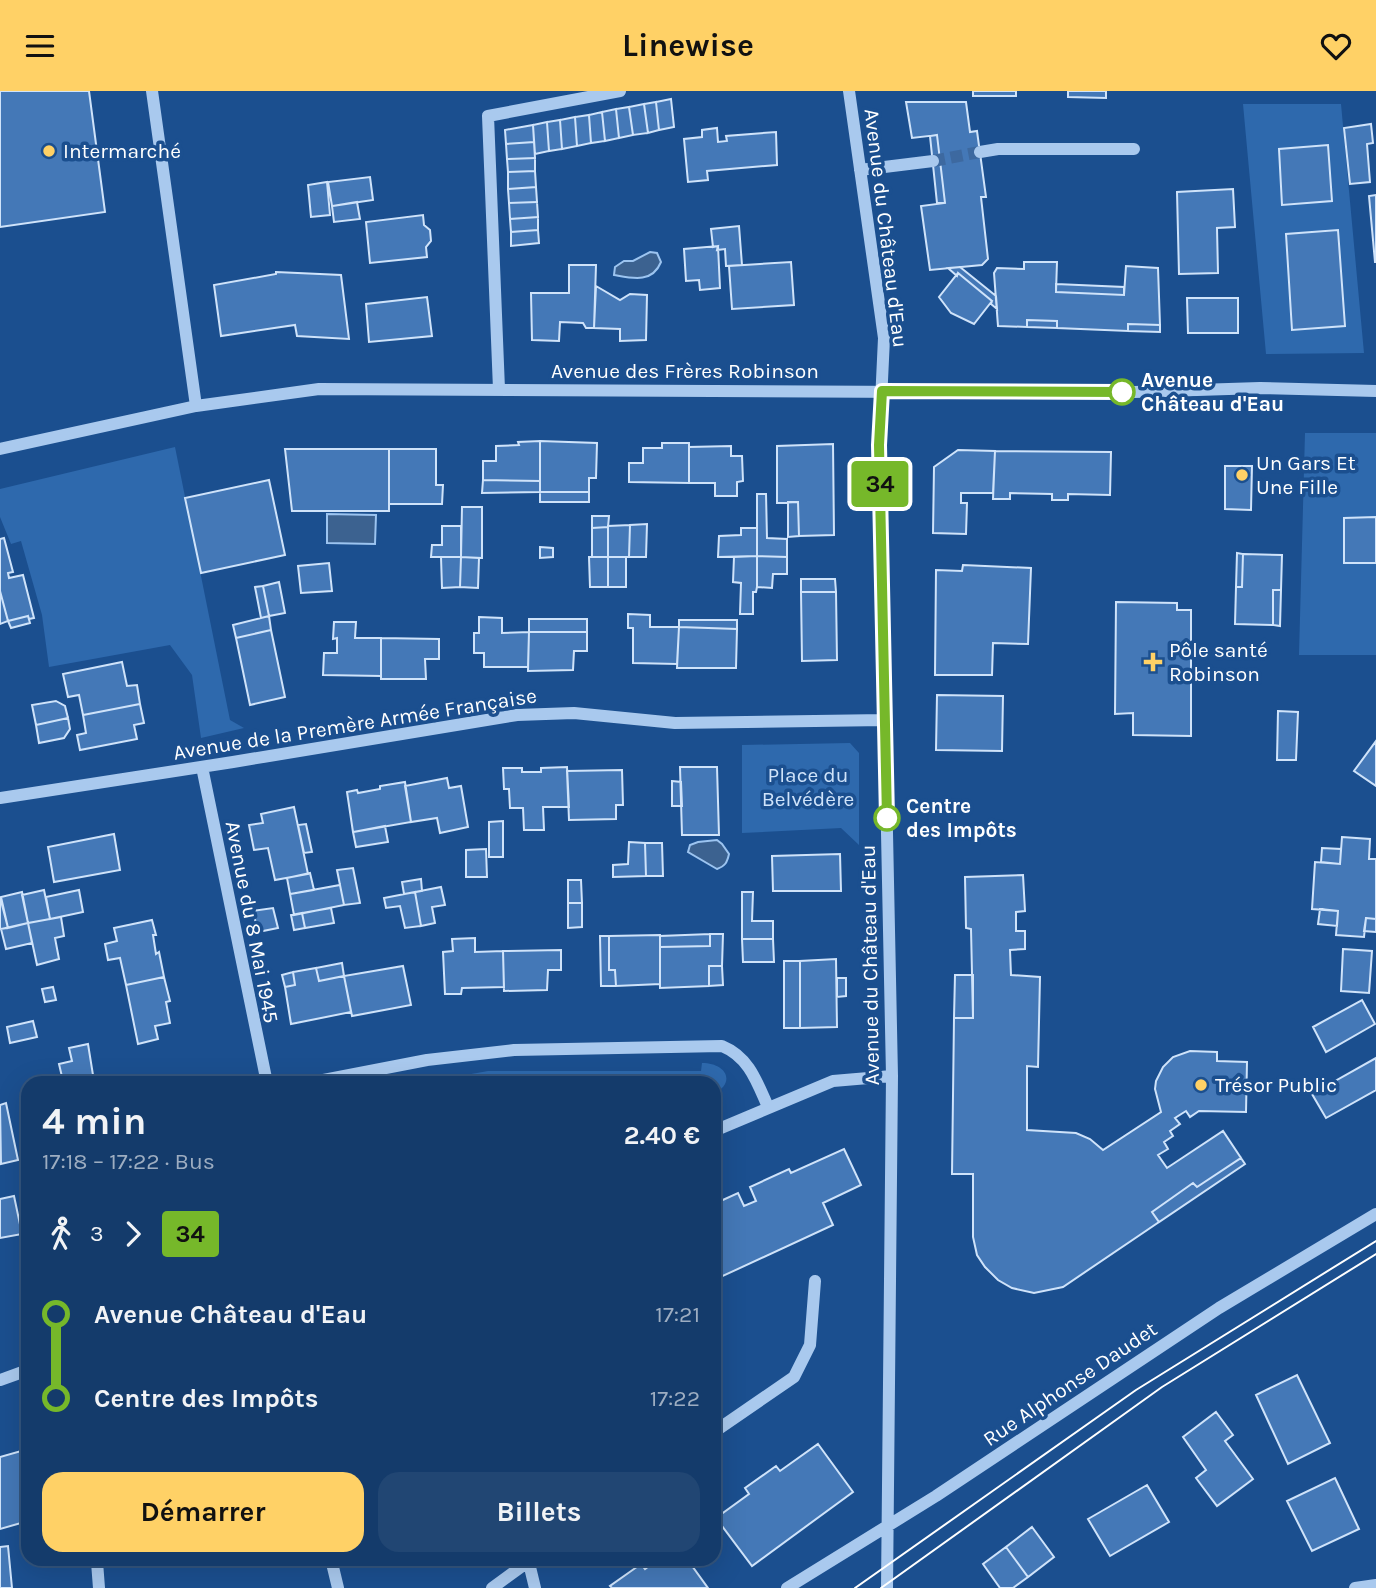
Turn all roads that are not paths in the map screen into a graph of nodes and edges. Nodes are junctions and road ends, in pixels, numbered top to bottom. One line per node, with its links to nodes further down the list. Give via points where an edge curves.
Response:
1 (152, 91): 11 (street)
2 (620, 91): 8 (street, via 488,115)
3 (849, 91): 7 (street, Avenue du Château d'Eau)
4 (1134, 149): 5 (street)
5 (980, 152)
6 (933, 160): 7 (street)
7 (860, 170): 9 (street, Avenue du Château d'Eau, via 884,338)
8 (499, 389): 9 (street, Avenue des Frères Robinson); 11 (street, Avenue des Frères Robinson, via 319,389)
9 (882, 391): 10 (street, Avenue des Frères Robinson); 13 (street, Avenue du Château d'Eau)
10 (1376, 391)
11 (196, 406): 12 (street, Avenue des Frères Robinson)
12 (0, 449)
13 (885, 720): 14 (street, Avenue de la Premère Armée Française, via 676,723 574,713 517,715); 18 (street, Avenue du Château d'Eau)
14 (202, 767): 15 (street, Avenue de la Premère Armée Française); 16 (street, Avenue du 8 Mai 1945)
15 (0, 798)
16 (266, 1076)
17 (344, 1076): 19 (street, via 514,1050 722,1046 744,1058)
18 (892, 1076): 19 (street, via 833,1081); 26 (street, Avenue du Château d'Eau)
19 (768, 1107): 20 (street)
20 (721, 1128)
21 (1376, 1214): 26 (street, Rue Alphonse Daudet, via 1219,1308)
22 (815, 1281): 25 (street, via 810,1345 794,1377)
23 (21, 1372): 24 (street)
24 (0, 1380)
25 (721, 1427)
26 (888, 1525): 36 (street, Rue Alphonse Daudet); 37 (street, Avenue du Château d'Eau)
27 (97, 1566): 32 (street)
28 (333, 1566): 33 (street)
29 (521, 1566): 34 (street)
30 (530, 1566): 35 (street)
31 (1376, 1585): 38 (street)
32 (99, 1588)
33 (338, 1588)
34 (492, 1588)
35 (534, 1588)
36 (787, 1588)
37 (887, 1588)
38 (1355, 1588)

